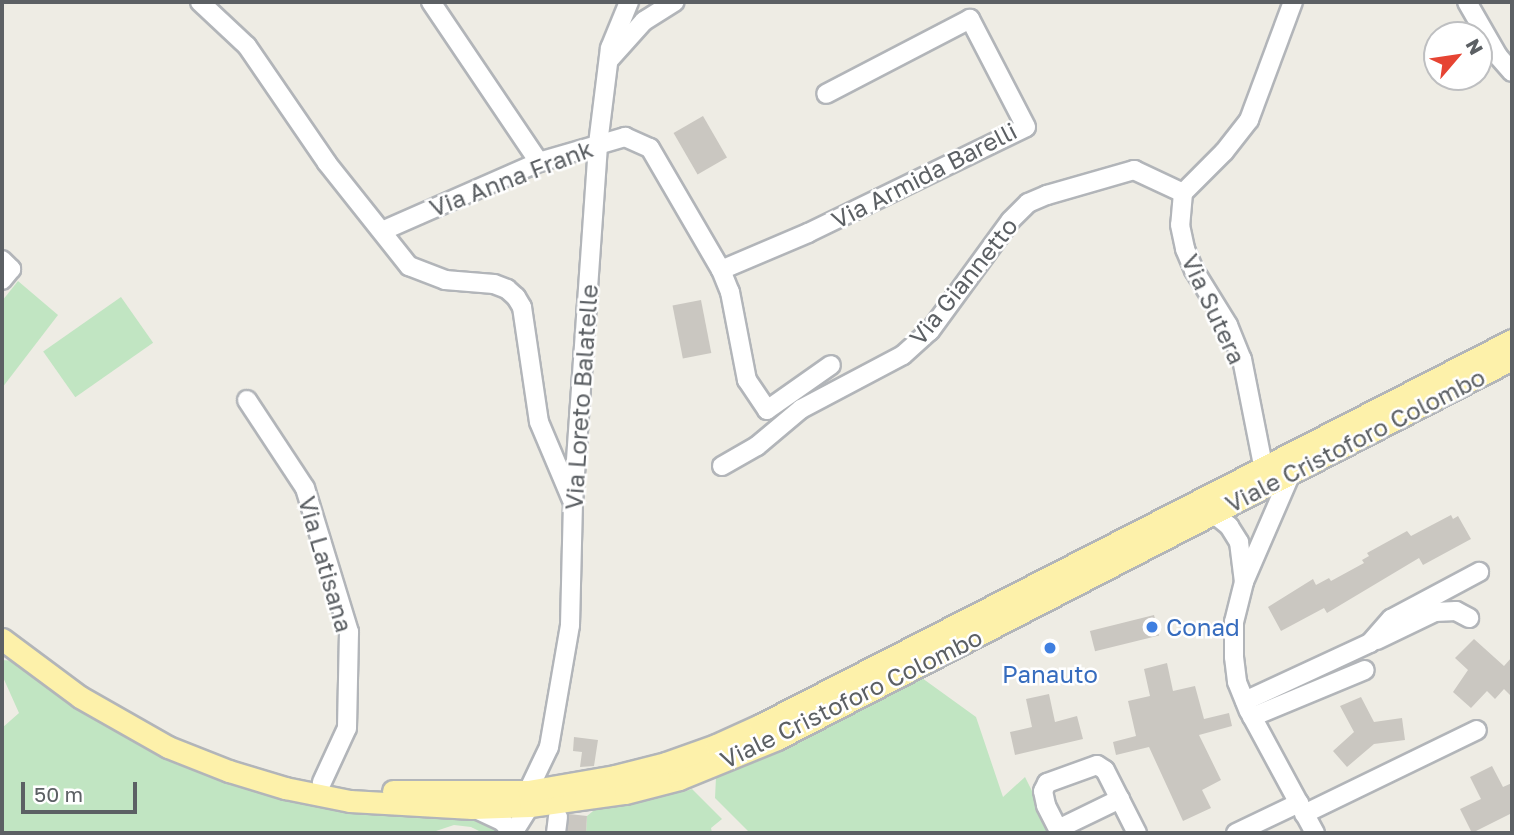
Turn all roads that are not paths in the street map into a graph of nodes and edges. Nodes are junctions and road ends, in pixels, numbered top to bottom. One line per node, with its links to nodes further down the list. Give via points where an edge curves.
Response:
1 (200, 2): 13 (street, via 247,46 327,163)
2 (431, 2): 11 (street)
3 (629, 2): 7 (street, Via Loreto Balatelle)
4 (675, 2): 7 (street, via 644,21)
5 (1293, 2): 12 (street, via 1249,120)
6 (1467, 2): 8 (street)
7 (607, 63): 10 (street, Via Loreto Balatelle)
8 (1512, 72)
9 (826, 94): 15 (street, Via Armida Barelli, via 970,19 1026,127 808,233)
10 (598, 144): 11 (street, Via Anna Frank); 15 (street, Via Anna Frank, via 625,137 650,149); 26 (street, Via Loreto Balatelle)
11 (539, 162): 13 (street, Via Anna Frank)
12 (1183, 193): 22 (street, Via Giannetto, via 1134,170 1028,204 1011,220 930,331 903,355 801,409); 24 (street, Via Sutera, via 1180,225 1185,248 1242,359)
13 (382, 231): 26 (street, via 409,266 445,280 494,284 516,297 522,307 540,422)
14 (2, 260): 16 (street, via 11,270)
15 (720, 270): 21 (street, Via Anna Frank, via 730,292 747,380)
16 (2, 280)
17 (1512, 340): 24 (main road, Viale Cristoforo Colombo)
18 (1512, 359): 25 (main road, Viale Cristoforo Colombo)
19 (831, 365): 21 (street)
20 (247, 400): 37 (street, Via Latisana, via 305,488 349,632 347,728)
21 (767, 410): 22 (street, Via Anna Frank)
22 (775, 429): 23 (street, Via Giannetto, via 757,446)
23 (722, 466)
24 (1264, 466): 38 (main road, Viale Cristoforo Colombo, via 727,740 666,763)
25 (1292, 471): 27 (main road, Viale Cristoforo Colombo); 29 (street)
26 (573, 503): 38 (street, Via Loreto Balatelle, via 571,611 561,685 549,747)
27 (1213, 513): 29 (street, via 1239,542); 38 (main road, Viale Cristoforo Colombo, via 730,760 625,793)
28 (1479, 572): 33 (street, via 1391,619)
29 (1244, 582): 35 (street, via 1234,622 1237,682)
30 (1469, 618): 33 (street, via 1456,611 1435,612)
31 (2, 626): 37 (main road, Viale Cristoforo Colombo, via 80,683 168,734 261,768)
32 (2, 639): 40 (main road, Viale Cristoforo Colombo, via 120,722 229,771 350,801)
33 (1370, 643): 35 (street)
34 (1365, 670): 35 (street)
35 (1249, 709): 41 (street)
36 (1477, 730): 41 (street)
37 (322, 782): 38 (main road, Viale Cristoforo Colombo)
38 (529, 799): 40 (main road, Viale Cristoforo Colombo); 44 (street, Via Loreto Balatelle)
39 (1120, 799): 42 (street); 42 (street, via 1105,770 1097,765 1047,783 1043,791 1046,805); 43 (street)
40 (472, 808): 44 (street, via 502,821)
41 (1302, 808): 45 (street); 46 (street)
42 (1059, 831)
43 (1132, 832)
44 (512, 833)
45 (1236, 833)
46 (1315, 833)

